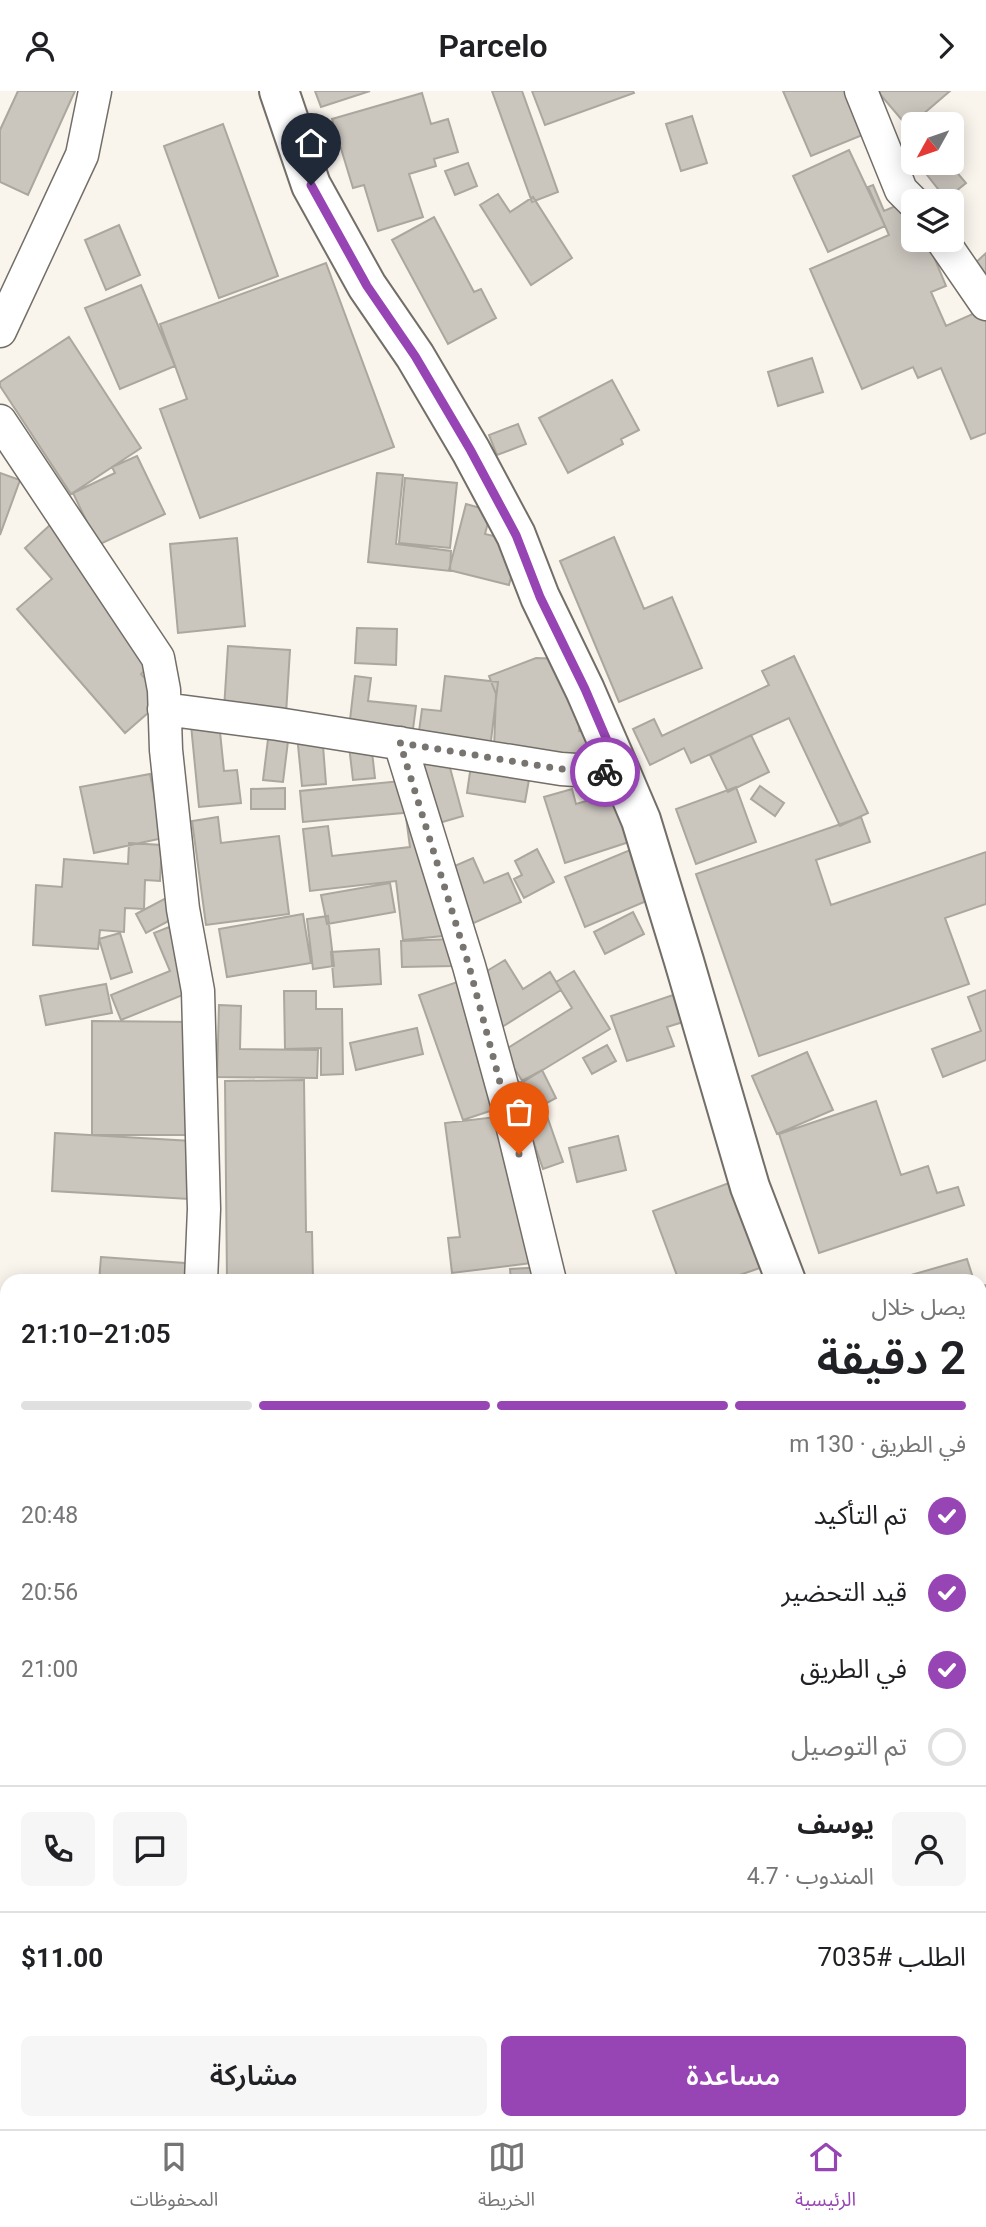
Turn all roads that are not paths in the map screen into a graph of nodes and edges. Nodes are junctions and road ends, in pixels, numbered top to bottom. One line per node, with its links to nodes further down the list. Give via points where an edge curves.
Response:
1 (96, 91): 7 (street, via 82,155)
2 (279, 91): 11 (street, via 311,185 367,286 471,451 516,535)
3 (861, 91): 4 (street)
4 (901, 190)
5 (950, 252): 6 (street)
6 (986, 304)
7 (0, 331)
8 (0, 421): 9 (street, via 158,658)
9 (164, 709): 10 (street); 12 (street, via 183,909 198,991)
10 (400, 743): 11 (street, via 561,769); 13 (street, via 504,1091)
11 (621, 773): 14 (street, via 641,820 750,1187)
12 (201, 1274)
13 (548, 1274)
14 (783, 1274)

